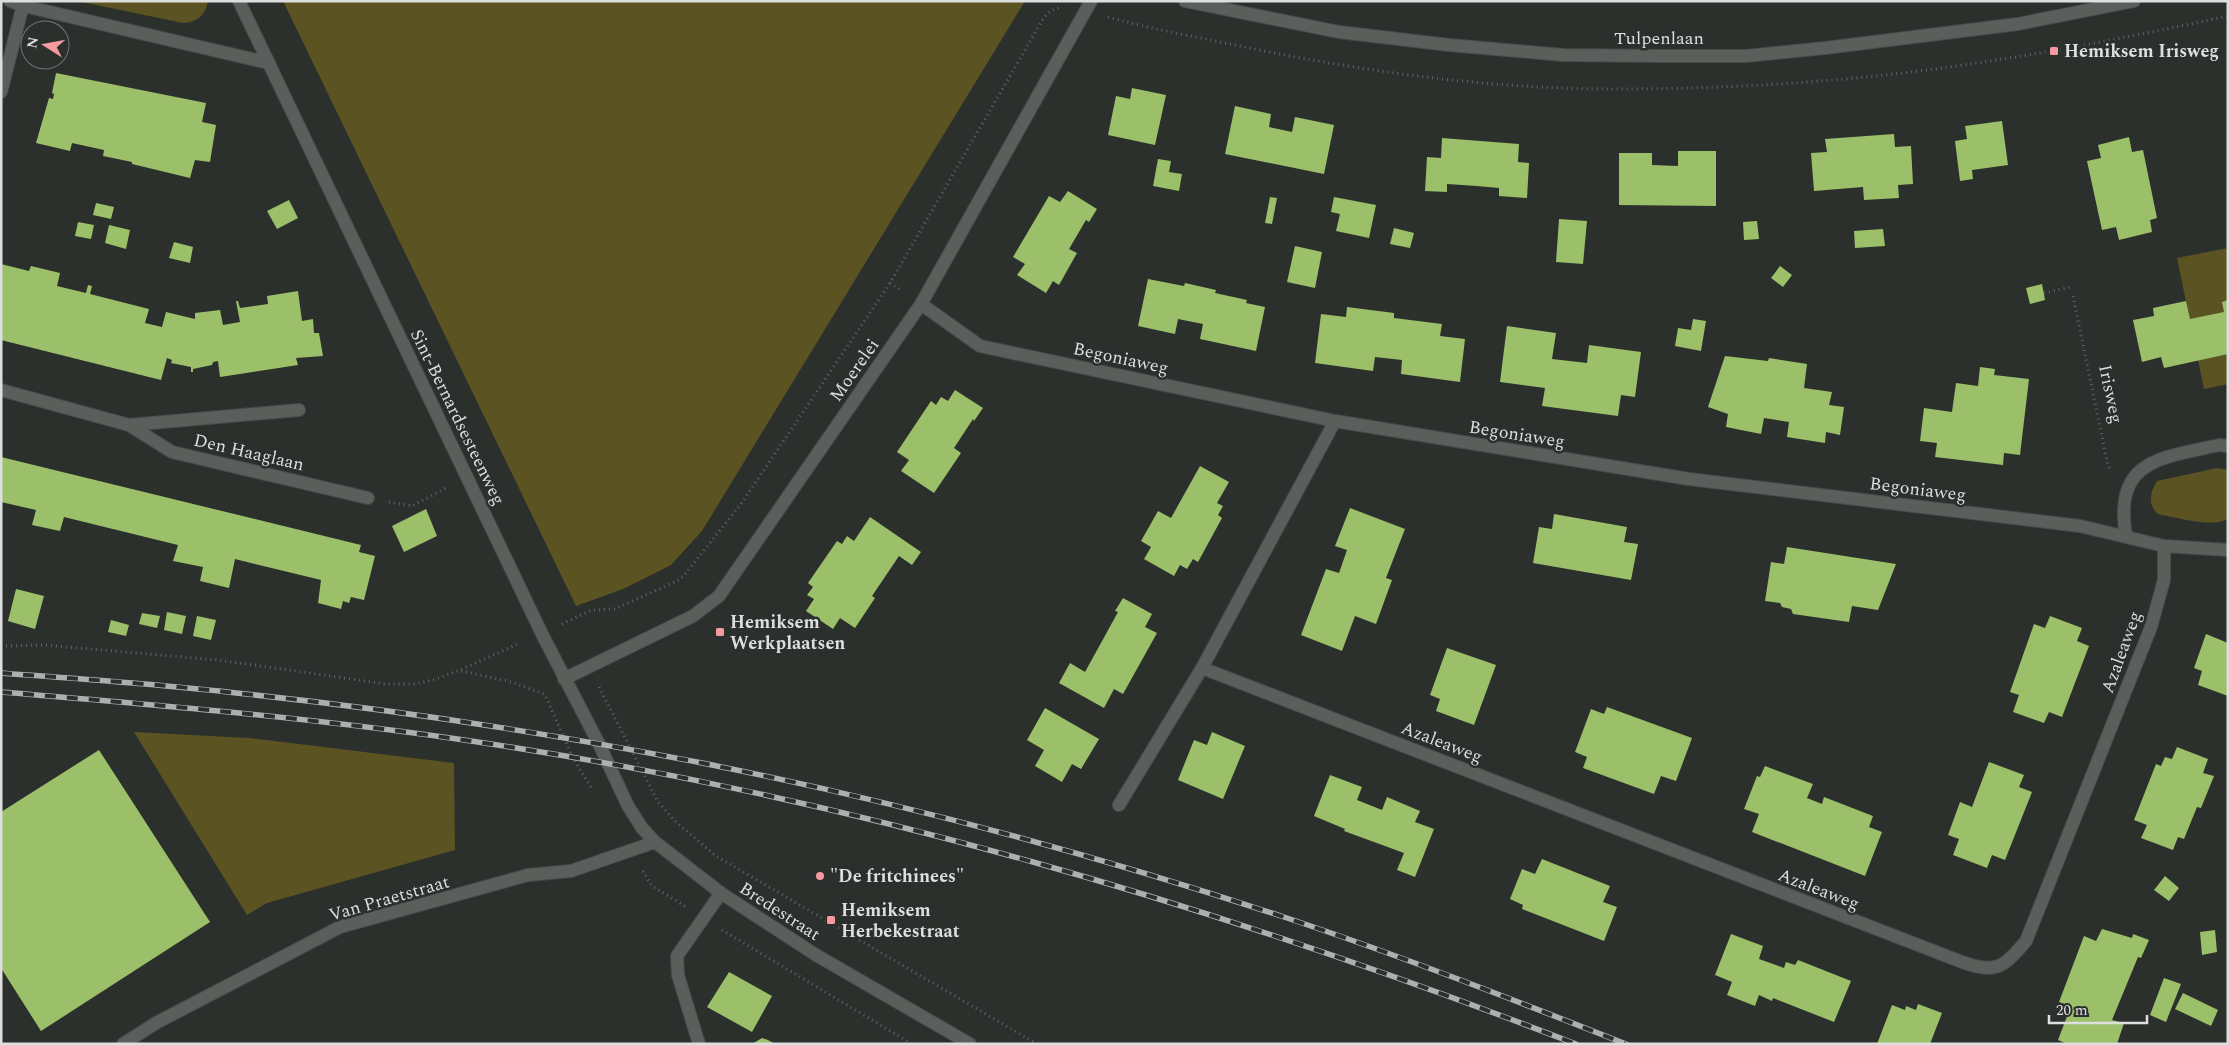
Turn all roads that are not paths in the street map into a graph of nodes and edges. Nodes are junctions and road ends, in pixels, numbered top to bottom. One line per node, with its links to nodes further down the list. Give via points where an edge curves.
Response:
1 (10, 1): 5 (street)
2 (239, 1): 7 (street, Sint-Bernardsesteenweg)
3 (1185, 1): 4 (street, Tulpenlaan, via 1338,32 1449,45 1563,54 1657,56 1746,56 1825,48 2018,24)
4 (2134, 1)
5 (24, 4): 7 (street); 8 (street)
6 (1088, 6): 9 (street, Moerelei)
7 (268, 62): 20 (street, Sint-Bernardsesteenweg)
8 (1, 92)
9 (920, 304): 12 (street, Begoniaweg, via 980,346); 20 (street, Moerelei, via 719,596 693,616)
10 (1, 390): 13 (street, Den Haaglaan)
11 (299, 410): 13 (street, Den Haaglaan)
12 (1335, 422): 16 (street, Begoniaweg, via 1689,480 2080,526); 19 (street)
13 (129, 424): 15 (street, Den Haaglaan, via 172,452)
14 (2228, 446): 16 (street, via 2219,445 2157,459 2138,471 2127,493 2123,516)
15 (368, 498)
16 (2126, 536): 17 (street)
17 (2164, 546): 18 (street); 19 (street, Azaleaweg, via 2164,580 2151,627 2026,941 2010,960 1998,967 1981,969 1962,962)
18 (2228, 550)
19 (1202, 668): 21 (street)
20 (564, 679): 22 (street, Sint-Bernardsesteenweg, via 628,806)
21 (1119, 805)
22 (656, 842): 23 (street, Bredestraat); 24 (street, Van Praetstraat, via 571,871 528,875 340,928 156,1023)
23 (720, 893): 25 (street, via 677,956 678,975); 26 (street, Bredestraat, via 816,955)
24 (123, 1044)
25 (699, 1044)
26 (970, 1044)

